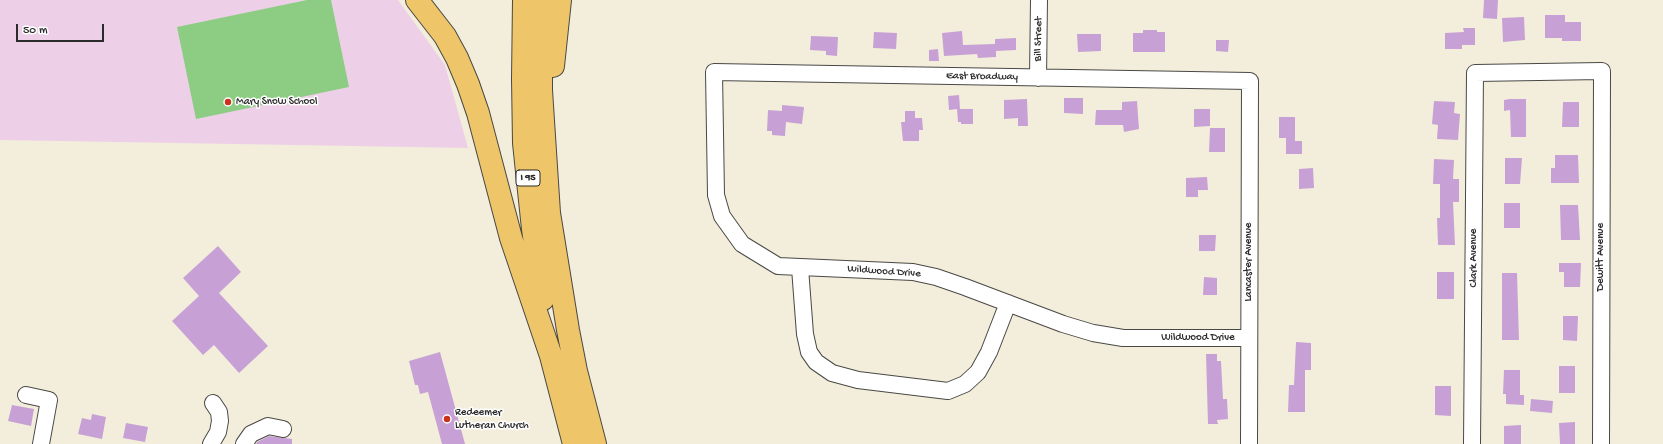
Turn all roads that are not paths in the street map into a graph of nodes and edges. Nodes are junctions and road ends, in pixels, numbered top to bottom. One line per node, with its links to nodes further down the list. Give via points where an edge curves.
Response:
1 (417, 0): 14 (highway, via 445,36 468,84 511,238)
2 (524, 0): 14 (highway, I 95, via 524,143)
3 (542, 0): 10 (highway, I 95, via 540,70)
4 (560, 0): 10 (highway, via 552,102)
5 (1039, 0): 8 (street, Bill Street)
6 (1602, 71): 24 (street, Clark Avenue, via 1475,73); 25 (street, Dewitt Avenue)
7 (714, 72): 8 (street, East Broadway); 11 (street, Wildwood Drive, via 716,195 722,216 742,244 778,266)
8 (1038, 78): 9 (street, East Broadway)
9 (1250, 81): 13 (street, Lancaster Avenue)
10 (543, 132): 22 (highway, I 95, via 549,213 561,291 576,371)
11 (800, 268): 12 (street, Wildwood Drive, via 913,272 936,277); 12 (street, via 805,334 809,352 816,362 832,373 858,380 948,391 965,384 978,372 990,352)
12 (1008, 303): 13 (street, Wildwood Drive, via 1092,333 1123,338)
13 (1249, 338): 23 (street, Lancaster Avenue)
14 (551, 356): 21 (highway, I 95)
15 (26, 395): 18 (street, via 49,400)
16 (213, 403): 19 (street, via 219,412 220,420 218,432)
17 (283, 429): 20 (street, via 268,426 251,434)
18 (41, 444)
19 (211, 444)
20 (244, 444)
21 (574, 444)
22 (595, 444)
23 (1249, 444)
24 (1472, 444)
25 (1601, 444)

